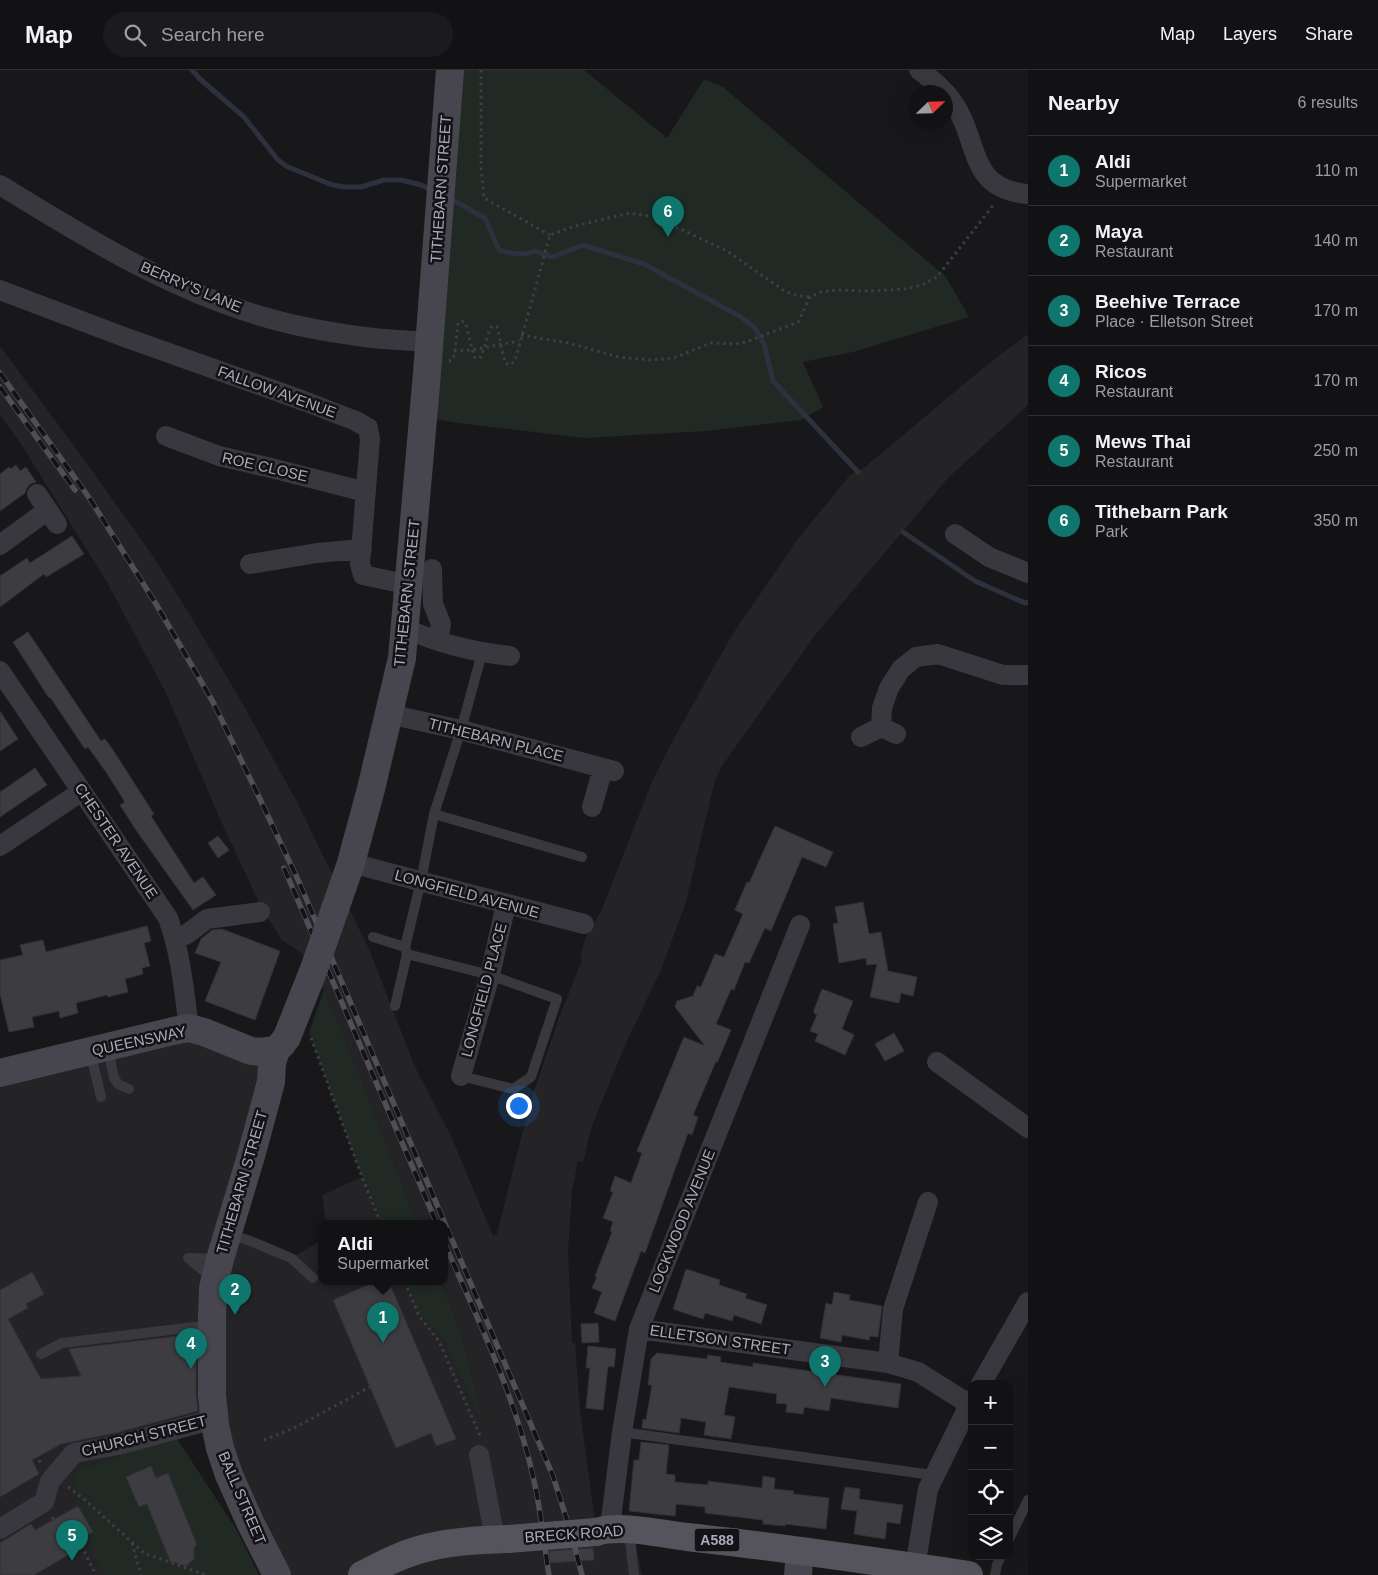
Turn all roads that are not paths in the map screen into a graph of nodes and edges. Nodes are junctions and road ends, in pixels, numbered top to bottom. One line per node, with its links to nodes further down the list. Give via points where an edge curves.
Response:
1 (450, 70): 6 (main road, TITHEBARN STREET, via 440,193)
2 (919, 70): 4 (street, via 944,89 956,106 980,169 1000,187)
3 (0, 185): 6 (street, BERRY'S LANE, via 134,263 219,303 276,320 366,337)
4 (1028, 194)
5 (0, 290): 8 (street, FALLOW AVENUE, via 356,421 368,428 370,439)
6 (438, 356): 16 (main road, TITHEBARN STREET, via 423,417)
7 (166, 436): 8 (street, ROE CLOSE, via 219,456)
8 (366, 492): 12 (street, FALLOW AVENUE)
9 (48, 510): 11 (street)
10 (955, 534): 15 (street, via 989,556)
11 (0, 544)
12 (362, 549): 13 (street); 16 (street, FALLOW AVENUE, via 360,564 363,575)
13 (250, 564)
14 (432, 569): 18 (street, via 433,604 442,624)
15 (1028, 573)
16 (410, 585): 17 (main road, TITHEBARN STREET)
17 (406, 628): 18 (street); 23 (main road, TITHEBARN STREET)
18 (438, 641): 19 (street)
19 (482, 653): 20 (street); 24 (lane)
20 (510, 656)
21 (0, 671): 26 (street, CHESTER AVENUE)
22 (1028, 675): 25 (street, via 1003,676 938,654 916,657 900,669 889,688 882,708 888,730)
23 (388, 714): 24 (street, TITHEBARN PLACE); 31 (main road, TITHEBARN STREET)
24 (461, 730): 27 (street, TITHEBARN PLACE, via 608,769); 28 (lane)
25 (861, 738)
26 (82, 791): 29 (street); 38 (street, CHESTER AVENUE, via 168,918)
27 (592, 807)
28 (434, 814): 30 (lane); 32 (lane)
29 (0, 846)
30 (582, 857)
31 (351, 863): 32 (street, LONGFIELD AVENUE); 44 (main road, TITHEBARN STREET, bridge, via 287,1037 282,1044)
32 (421, 882): 33 (street, LONGFIELD AVENUE); 39 (lane)
33 (506, 904): 35 (street, LONGFIELD AVENUE); 40 (street, LONGFIELD PLACE)
34 (260, 912): 38 (street, via 208,919)
35 (584, 924)
36 (800, 925): 56 (street, LOCKWOOD AVENUE)
37 (373, 937): 39 (lane)
38 (176, 939): 42 (street, CHESTER AVENUE)
39 (406, 950): 40 (lane); 41 (lane)
40 (490, 975): 47 (street, LONGFIELD PLACE); 47 (lane, via 557,999 531,1076 513,1089)
41 (395, 1006)
42 (189, 1028): 43 (main road, QUEENSWAY); 44 (main road, QUEENSWAY)
43 (99, 1050): 46 (main road, QUEENSWAY); 48 (lane, via 118,1084); 49 (lane)
44 (263, 1050): 52 (main road, TITHEBARN STREET, via 272,1063 271,1082)
45 (937, 1062): 50 (street)
46 (0, 1073)
47 (461, 1076)
48 (129, 1089)
49 (101, 1097)
50 (1028, 1128)
51 (928, 1202): 58 (street, via 893,1309)
52 (221, 1258): 53 (lane, via 248,1240 291,1258); 55 (main road, TITHEBARN STREET, via 213,1288)
53 (313, 1278)
54 (1028, 1302): 59 (street)
55 (212, 1324): 57 (lane, via 62,1342); 62 (main road, TITHEBARN STREET)
56 (639, 1329): 58 (street, ELLETSON STREET); 63 (street, LOCKWOOD AVENUE)
57 (41, 1354)
58 (888, 1363): 60 (street, ELLETSON STREET, via 918,1372)
59 (983, 1380)
60 (968, 1400)
61 (968, 1405): 65 (street)
62 (214, 1419): 67 (street, CHURCH STREET, via 118,1445 74,1453 52,1479 44,1502); 74 (main road, BALL STREET, via 229,1475)
63 (622, 1432): 65 (lane); 68 (street, LOCKWOOD AVENUE)
64 (481, 1449): 70 (street)
65 (934, 1478): 73 (street, via 928,1489)
66 (1028, 1500): 69 (lane)
67 (0, 1529)
68 (612, 1531): 70 (main road, BRECK ROAD / A588, bridge); 72 (main road, BRECK ROAD / A588); 76 (lane)
69 (1013, 1531)
70 (501, 1539): 75 (main road, BRECK ROAD / A588, via 430,1547)
71 (999, 1560): 78 (lane)
72 (799, 1563): 73 (main road, BRECK ROAD / A588)
73 (914, 1567): 77 (main road, BRECK ROAD / A588)
74 (278, 1575)
75 (362, 1575)
76 (634, 1575)
77 (969, 1575)
78 (995, 1575)

